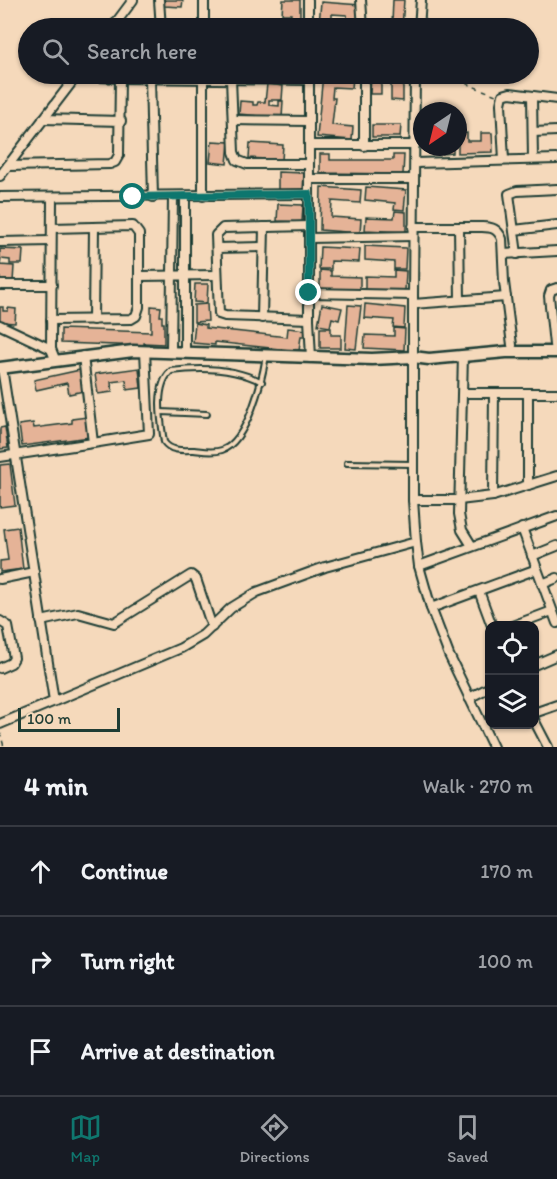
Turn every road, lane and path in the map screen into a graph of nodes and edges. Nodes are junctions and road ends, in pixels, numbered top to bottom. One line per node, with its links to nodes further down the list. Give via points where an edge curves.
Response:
1 (133, 0): 7 (street)
2 (159, 0): 8 (street)
3 (204, 0): 9 (street)
4 (308, 0): 10 (street)
5 (362, 0): 11 (street)
6 (421, 0): 12 (street)
7 (120, 18)
8 (160, 18)
9 (204, 18)
10 (308, 18)
11 (363, 18)
12 (420, 18)
13 (70, 84): 26 (street)
14 (120, 84): 28 (street)
15 (150, 84): 49 (street)
16 (203, 84): 47 (street)
17 (231, 84): 27 (street)
18 (308, 84): 29 (street)
19 (363, 84): 34 (street)
20 (414, 84): 25 (street)
21 (468, 84): 23 (path)
22 (532, 96): 23 (street, via 510,93); 24 (street); 31 (street)
23 (502, 97): 38 (street)
24 (557, 99)
25 (413, 102)
26 (43, 119): 28 (street); 41 (street)
27 (233, 120): 29 (street); 40 (street, via 234,152 241,162)
28 (121, 121): 41 (street, via 119,155 110,164)
29 (308, 121): 32 (street)
30 (557, 131): 31 (street)
31 (533, 132): 36 (street)
32 (309, 145): 34 (street); 40 (street)
33 (413, 145): 34 (street)
34 (364, 146)
35 (415, 156): 39 (street)
36 (533, 159): 37 (street); 38 (street)
37 (557, 159)
38 (504, 160): 39 (street)
39 (415, 163): 44 (street)
40 (309, 164): 43 (street)
41 (8, 166): 42 (street)
42 (0, 176)
43 (309, 179): 44 (street); 46 (street)
44 (414, 179): 60 (street)
45 (557, 189): 59 (street, via 510,193)
46 (309, 194): 47 (street); 54 (street)
47 (203, 196): 51 (street)
48 (0, 197): 52 (street)
49 (153, 197): 50 (street); 52 (street)
50 (172, 197): 51 (street); 71 (street)
51 (184, 197): 72 (street)
52 (52, 198): 58 (street)
53 (557, 225): 59 (street)
54 (309, 226): 56 (street); 61 (street)
55 (94, 227): 58 (street); 70 (street, via 136,228); 82 (street)
56 (264, 227): 64 (street); 65 (street, via 223,228 216,235)
57 (459, 227): 60 (street); 67 (street, via 496,230 502,239); 79 (street)
58 (52, 228): 62 (street)
59 (514, 230): 68 (street)
60 (413, 232): 61 (street); 78 (street)
61 (310, 238): 76 (street)
62 (51, 241): 63 (street); 74 (street)
63 (0, 242)
64 (262, 247): 65 (street); 80 (street)
65 (217, 248): 69 (street)
66 (557, 251): 68 (street)
67 (503, 254): 68 (street); 77 (street)
68 (518, 254)
69 (217, 275): 72 (street); 80 (street, via 219,314)
70 (140, 276): 71 (street); 82 (street, via 140,307 136,316)
71 (173, 276): 72 (street); 89 (street)
72 (185, 276): 90 (street)
73 (0, 285): 74 (street)
74 (52, 285): 83 (street)
75 (557, 288): 86 (street, via 549,296)
76 (309, 293): 78 (street); 81 (street)
77 (506, 297): 79 (street); 85 (street)
78 (413, 299): 79 (street); 94 (street)
79 (460, 300)
80 (262, 318): 81 (street)
81 (309, 319): 95 (street)
82 (93, 320): 83 (street)
83 (51, 321): 87 (street)
84 (0, 325): 87 (street)
85 (512, 345): 86 (main road); 94 (main road, via 427,351)
86 (556, 347): 91 (main road)
87 (51, 349): 96 (street)
88 (145, 351): 89 (main road); 92 (main road); 105 (street, via 149,434)
89 (171, 351): 90 (main road)
90 (185, 352): 93 (main road)
91 (463, 355): 94 (main road); 99 (street)
92 (83, 356): 96 (main road); 105 (street)
93 (266, 356): 95 (main road); 98 (lane)
94 (413, 357): 95 (main road); 109 (street)
95 (311, 358)
96 (55, 360): 97 (main road)
97 (1, 368): 106 (street)
98 (262, 382): 103 (lane, via 239,373 171,371 164,378); 103 (lane, via 246,423 228,447 221,450 167,446)
99 (463, 393): 100 (street); 114 (street)
100 (494, 393): 101 (street); 112 (street)
101 (528, 393): 102 (street); 111 (street)
102 (557, 393)
103 (161, 412): 104 (lane)
104 (207, 414)
105 (93, 443): 106 (street)
106 (15, 456): 107 (street); 123 (street)
107 (0, 457)
108 (347, 463): 109 (lane)
109 (413, 465): 113 (street)
110 (557, 476): 111 (street)
111 (528, 484): 112 (street)
112 (493, 496): 114 (street)
113 (413, 500): 114 (street); 117 (street)
114 (459, 500): 118 (street, via 460,523)
115 (557, 516): 116 (street)
116 (522, 528): 118 (street); 120 (street)
117 (416, 542): 121 (street); 135 (street, via 325,567 257,592 231,608)
118 (472, 546): 121 (street)
119 (557, 546): 120 (street)
120 (532, 556): 122 (street)
121 (419, 566): 128 (street)
122 (537, 568): 126 (street); 127 (street)
123 (33, 572): 125 (street); 131 (street)
124 (557, 578): 126 (street)
125 (0, 579)
126 (542, 584): 129 (street)
127 (479, 591): 128 (street); 132 (street)
128 (431, 608): 140 (street)
129 (552, 611): 133 (street); 134 (street)
130 (0, 621): 138 (street, via 8,626 14,658)
131 (41, 621): 135 (street, via 78,613 114,623 191,575 196,579); 141 (street)
132 (490, 621)
133 (525, 621)
134 (557, 623)
135 (212, 627): 141 (street, via 182,648)
136 (557, 655): 137 (street)
137 (539, 663)
138 (0, 668)
139 (485, 689): 140 (street)
140 (469, 698): 149 (street)
141 (54, 701): 144 (street)
142 (557, 705): 143 (street)
143 (539, 711)
144 (0, 724)
145 (538, 729): 147 (street)
146 (0, 732): 148 (path)
147 (545, 746)
148 (4, 747)
149 (493, 747)

